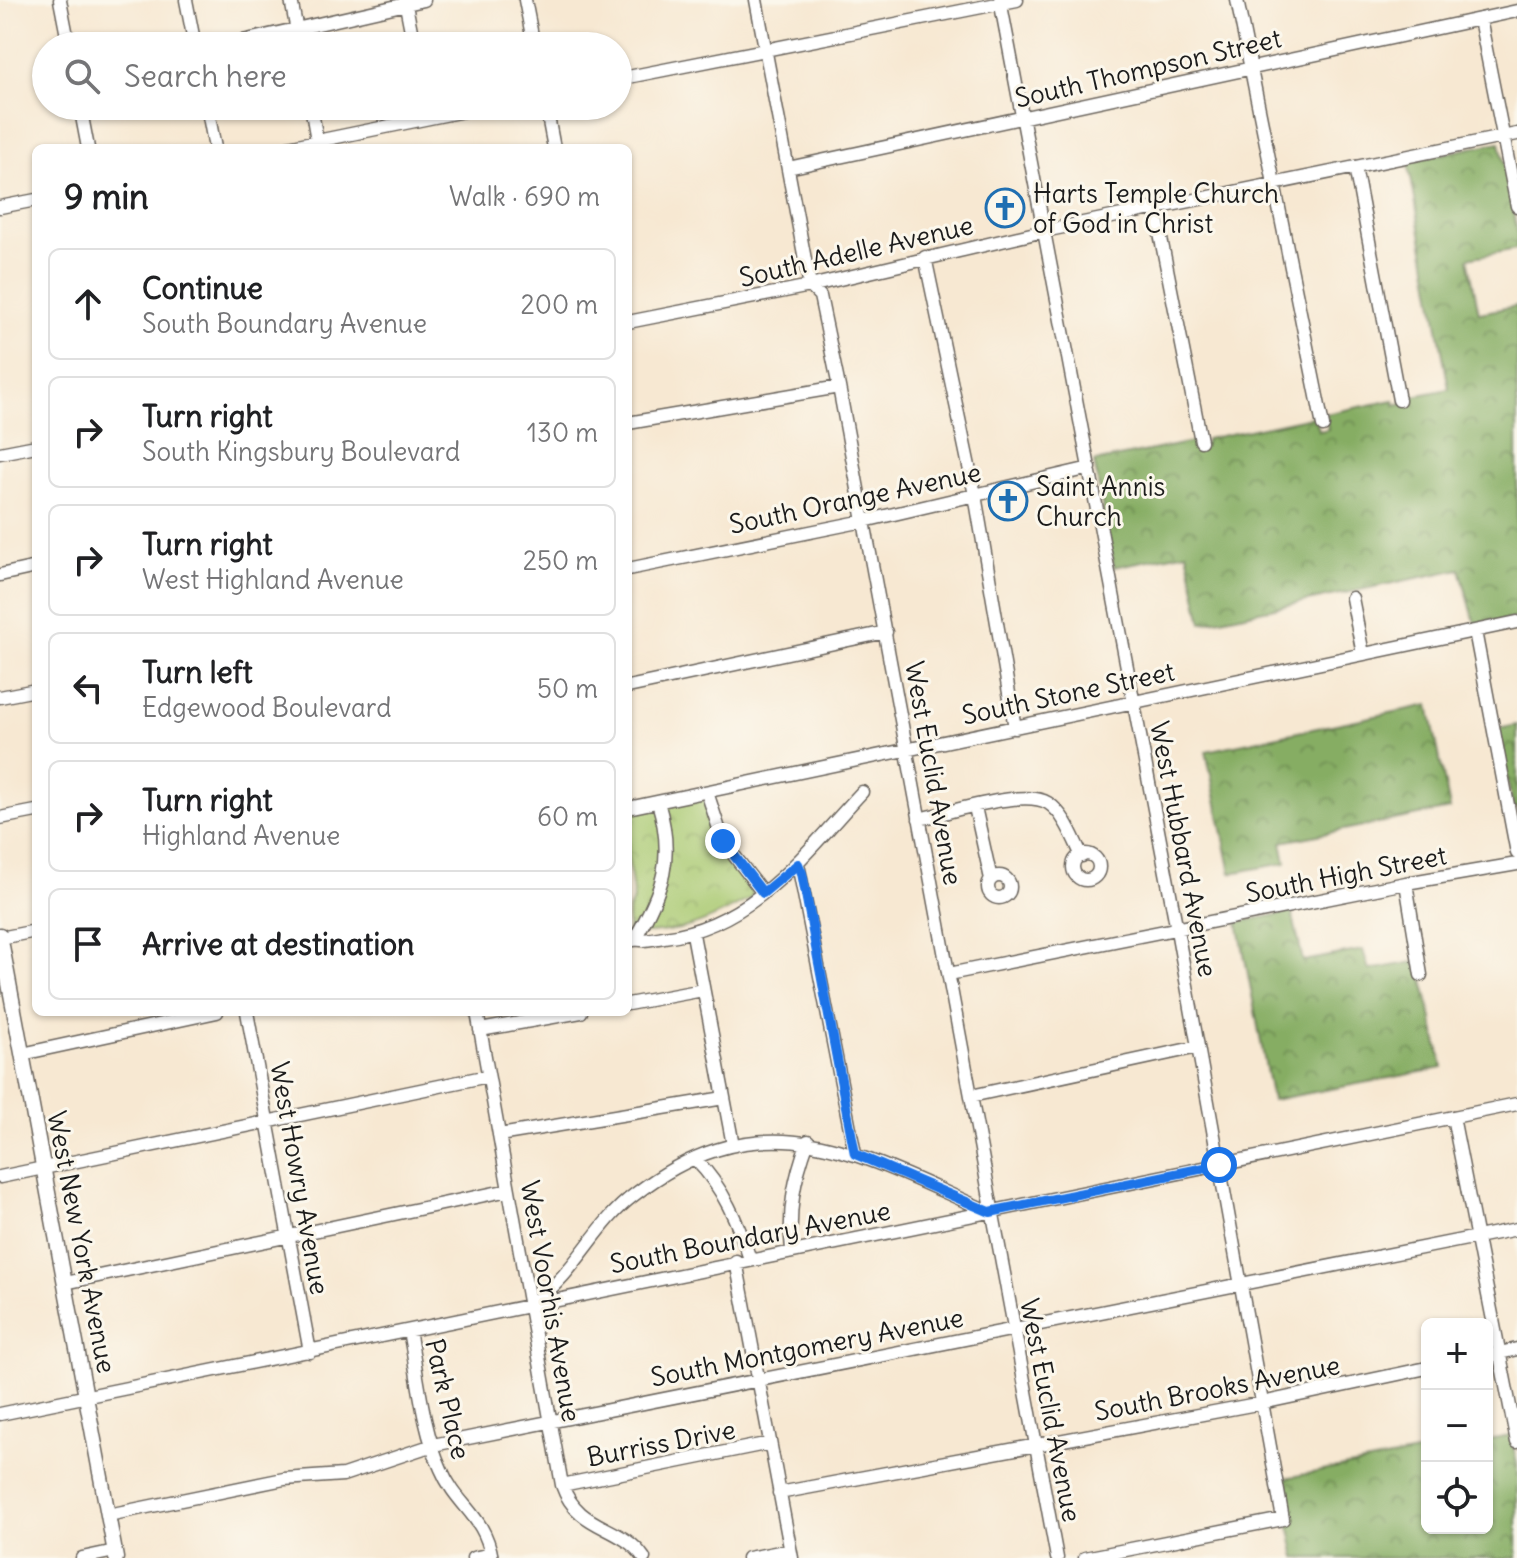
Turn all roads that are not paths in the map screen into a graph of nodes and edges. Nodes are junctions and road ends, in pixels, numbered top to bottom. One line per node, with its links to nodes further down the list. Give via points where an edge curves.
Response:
1 (60, 0): 14 (street)
2 (186, 0): 15 (street)
3 (291, 0): 13 (street)
4 (424, 0): 9 (street)
5 (525, 0): 19 (street)
6 (756, 0): 20 (street, West Euclid Avenue)
7 (1017, 0): 10 (street)
8 (1237, 0): 21 (street)
9 (406, 2): 13 (street); 18 (street)
10 (1000, 2): 20 (street); 23 (street, West Hubbard Avenue)
11 (1517, 11): 12 (street, South Thompson Street)
12 (1480, 19): 21 (street, South Thompson Street); 30 (street)
13 (296, 28): 16 (street); 17 (street)
14 (66, 32)
15 (192, 32)
16 (279, 32)
17 (297, 32)
18 (411, 32)
19 (531, 32)
20 (766, 49): 22 (street); 36 (street, West Euclid Avenue)
21 (1250, 67): 23 (street, South Thompson Street); 37 (street)
22 (632, 76)
23 (1022, 119): 36 (street, South Thompson Street); 42 (street, West Hubbard Avenue)
24 (83, 120): 31 (street)
25 (210, 120): 32 (street)
26 (314, 120): 33 (street)
27 (400, 120): 33 (street)
28 (549, 120): 34 (street)
29 (1517, 134): 30 (street, South Adelle Avenue)
30 (1503, 137): 35 (street, South Adelle Avenue); 39 (street)
31 (87, 144)
32 (214, 144)
33 (318, 144)
34 (553, 144)
35 (1355, 167): 37 (street, South Adelle Avenue); 47 (street)
36 (788, 168): 44 (street, West Euclid Avenue)
37 (1274, 184): 41 (street, South Adelle Avenue); 49 (street)
38 (32, 201): 40 (street)
39 (1517, 206)
40 (0, 207)
41 (1155, 208): 42 (street, South Adelle Avenue); 50 (street)
42 (1044, 231): 43 (street, South Adelle Avenue); 53 (street, West Hubbard Avenue)
43 (925, 257): 44 (street, South Adelle Avenue); 54 (street)
44 (810, 286): 45 (street, South Adelle Avenue); 46 (street, West Euclid Avenue, via 820,296)
45 (632, 321)
46 (839, 387): 48 (street); 55 (street, West Euclid Avenue)
47 (1399, 400)
48 (632, 422)
49 (1323, 426)
50 (1201, 441)
51 (32, 447): 52 (street)
52 (0, 453)
53 (1090, 468): 54 (street, South Orange Avenue); 67 (street, West Hubbard Avenue)
54 (975, 495): 55 (street, South Orange Avenue); 68 (street)
55 (864, 521): 57 (street, South Orange Avenue); 62 (street, West Euclid Avenue)
56 (32, 568): 58 (street)
57 (632, 568)
58 (0, 575)
59 (1352, 598): 63 (street)
60 (1517, 622): 61 (street, South Stone Street)
61 (1475, 631): 63 (street, South Stone Street); 78 (street)
62 (886, 632): 64 (street); 69 (street, West Euclid Avenue)
63 (1363, 654): 67 (street, South Stone Street)
64 (632, 686)
65 (32, 691): 66 (street)
66 (0, 697)
67 (1134, 703): 68 (street, South Stone Street); 85 (street, West Hubbard Avenue)
68 (1015, 728): 69 (street, South Stone Street)
69 (907, 748): 70 (street, South Stone Street); 77 (street, West Euclid Avenue)
70 (707, 792): 72 (street, South Stone Street); 84 (street, via 723,841)
71 (862, 792): 80 (street)
72 (658, 802): 73 (street, South Stone Street); 89 (street, via 667,861 656,903)
73 (632, 807)
74 (975, 807): 77 (street); 79 (street, via 1027,797 1047,802 1062,817); 82 (street)
75 (32, 812): 76 (street)
76 (0, 818)
77 (919, 819): 91 (street, West Euclid Avenue)
78 (1517, 853)
79 (1082, 856)
80 (798, 864): 84 (street); 111 (street)
81 (1517, 864): 83 (street, South High Street)
82 (991, 879)
83 (1406, 883): 85 (street, South High Street); 92 (street)
84 (763, 893): 87 (street, via 744,910)
85 (1177, 930): 91 (street, South High Street); 100 (street, West Hubbard Avenue)
86 (32, 932): 88 (street)
87 (693, 934): 90 (street); 93 (street)
88 (0, 937): 101 (main road, West New York Avenue)
89 (632, 938)
90 (632, 939)
91 (949, 974): 103 (street, West Euclid Avenue)
92 (1421, 975)
93 (703, 990): 94 (street); 104 (street)
94 (632, 1003)
95 (198, 1016): 101 (street)
96 (248, 1016): 107 (street, West Howry Avenue)
97 (478, 1016): 99 (street, West Voorhis Avenue)
98 (559, 1016): 99 (street)
99 (480, 1030): 102 (street, West Voorhis Avenue)
100 (1198, 1047): 103 (street); 113 (street, West Hubbard Avenue)
101 (22, 1054): 114 (main road, West New York Avenue)
102 (488, 1076): 107 (street); 108 (street, West Voorhis Avenue)
103 (971, 1096): 117 (street, West Euclid Avenue)
104 (724, 1098): 108 (street); 110 (street)
105 (1517, 1104): 106 (street, South Boundary Avenue)
106 (1453, 1117): 113 (street, South Boundary Avenue); 120 (street)
107 (267, 1121): 114 (street); 119 (street, West Howry Avenue)
108 (499, 1135): 116 (street, West Voorhis Avenue)
109 (808, 1141): 110 (street); 111 (street); 121 (street, via 789,1214)
110 (733, 1145): 112 (street)
111 (855, 1154): 117 (street)
112 (696, 1160): 122 (street, via 728,1204); 126 (street, via 633,1195 556,1287)
113 (1219, 1165): 117 (street, South Boundary Avenue); 125 (street, West Hubbard Avenue)
114 (44, 1168): 115 (street); 124 (main road, West New York Avenue)
115 (0, 1177)
116 (509, 1190): 119 (street); 126 (street, West Voorhis Avenue)
117 (990, 1212): 121 (street, South Boundary Avenue); 128 (street, West Euclid Avenue)
118 (1517, 1229): 120 (street, South Montgomery Avenue)
119 (289, 1237): 124 (street); 131 (street, West Howry Avenue)
120 (1476, 1237): 125 (street, South Montgomery Avenue); 127 (street)
121 (792, 1250): 122 (street, South Boundary Avenue)
122 (750, 1259): 123 (street, South Boundary Avenue)
123 (736, 1261): 126 (street, South Boundary Avenue); 134 (street)
124 (65, 1283): 135 (main road, West New York Avenue)
125 (1241, 1284): 128 (street, South Montgomery Avenue); 136 (street, West Hubbard Avenue)
126 (529, 1305): 129 (street, South Boundary Avenue); 138 (street, West Voorhis Avenue)
127 (1488, 1318)
128 (1012, 1328): 134 (street, South Montgomery Avenue); 141 (street, West Euclid Avenue)
129 (409, 1331): 131 (street, South Boundary Avenue); 142 (street, Park Place)
130 (1517, 1349): 132 (street)
131 (310, 1352): 135 (street, South Boundary Avenue)
132 (1493, 1354): 139 (street)
133 (1421, 1369): 136 (street, South Brooks Avenue)
134 (758, 1378): 138 (street, South Montgomery Avenue); 140 (street)
135 (86, 1396): 137 (street, South Boundary Avenue); 145 (main road, West New York Avenue)
136 (1262, 1403): 141 (street, South Brooks Avenue); 154 (street, West Hubbard Avenue, via 1283,1519)
137 (0, 1414)
138 (550, 1420): 142 (street, South Montgomery Avenue); 143 (street, West Voorhis Avenue)
139 (1517, 1442)
140 (770, 1443): 143 (street, Burriss Drive); 144 (street)
141 (1036, 1444): 144 (street, South Brooks Avenue); 153 (street, West Euclid Avenue)
142 (433, 1445): 145 (street, South Montgomery Avenue, via 343,1475 284,1479); 148 (street, Park Place, via 449,1487 484,1526)
143 (562, 1485): 151 (street, West Voorhis Avenue, via 578,1515 633,1545)
144 (779, 1493): 146 (street)
145 (108, 1515): 147 (main road, West New York Avenue)
146 (791, 1554): 152 (street)
147 (116, 1555): 149 (street)
148 (492, 1556): 150 (street)
149 (82, 1558)
150 (473, 1558)
151 (644, 1558)
152 (748, 1558)
153 (1057, 1558)
154 (1085, 1558)

